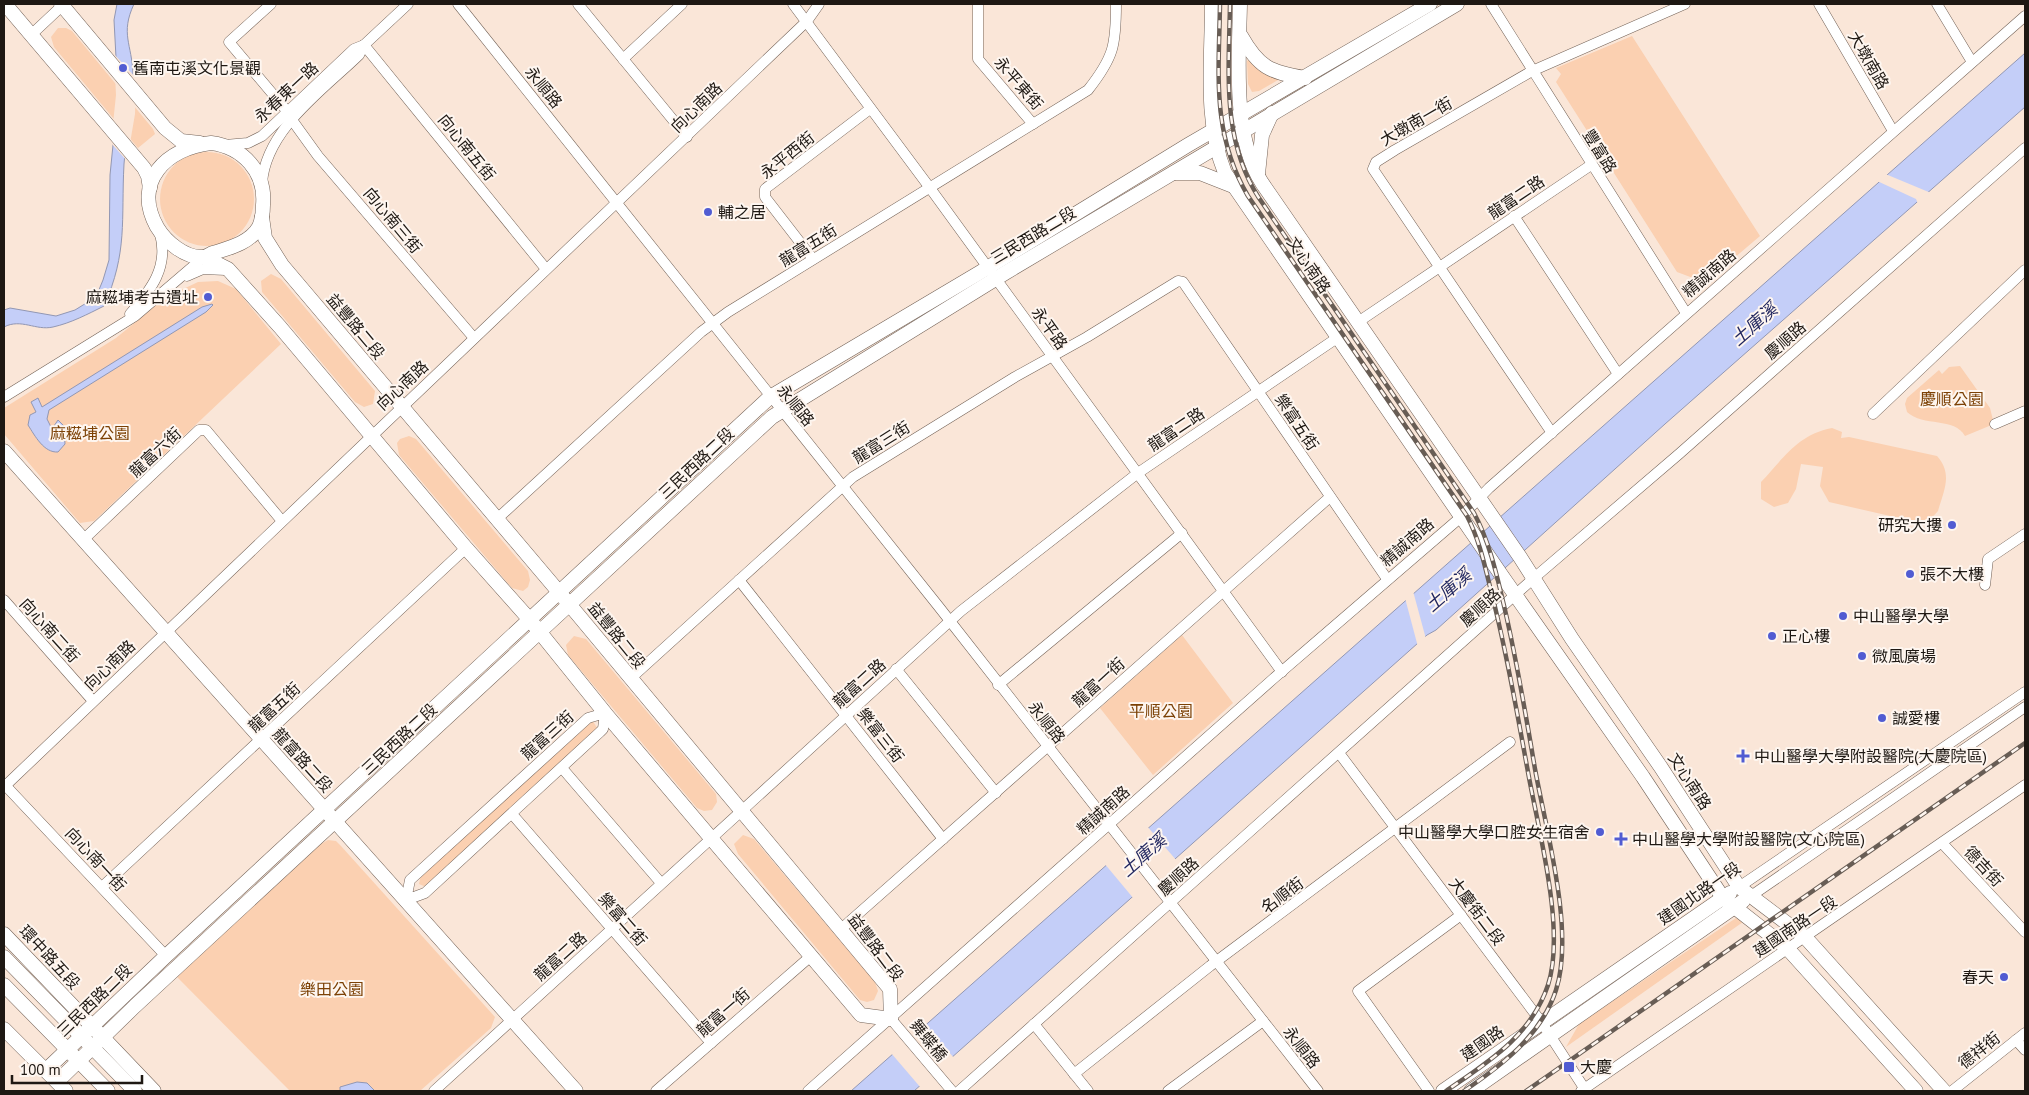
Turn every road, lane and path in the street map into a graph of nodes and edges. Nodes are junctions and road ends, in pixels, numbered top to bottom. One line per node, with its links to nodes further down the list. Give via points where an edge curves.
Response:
1 (5, 4): 23 (street)
2 (62, 4): 23 (street); 38 (street, 益豐路二段, via 175,137 189,143)
3 (271, 4): 32 (street, 向心南三街, via 229,42)
4 (408, 4): 24 (street, 永春東一路)
5 (458, 4): 48 (street, 永順路)
6 (578, 4): 25 (street)
7 (682, 4): 25 (street)
8 (793, 4): 21 (street, 永平路)
9 (819, 4): 21 (street, 向心南路)
10 (978, 4): 33 (street, 永平東街, via 978,59)
11 (1116, 4): 33 (street, 龍富五街, via 1116,35 1110,58 1102,72 1088,90)
12 (1212, 4): 35 (street, 文心南路)
13 (1240, 4): 22 (street, 文心南路)
14 (1430, 4): 28 (street, 三民西路二段)
15 (1457, 4): 30 (street, 三民西路二段)
16 (1491, 4): 27 (street, 豐富路)
17 (1685, 4): 27 (street, 大墩南一街)
18 (1819, 4): 36 (street, 大墩南路)
19 (1937, 4): 26 (street)
20 (2025, 16): 26 (street, 精誠南路)
21 (807, 20): 29 (street, 永平路); 37 (street, 向心南路)
22 (1240, 33): 28 (street, via 1250,53 1261,65 1275,72); 31 (street, 文心南路)
23 (31, 35): 47 (street, via 134,155 148,176)
24 (364, 45): 32 (street, 永春東一路, via 354,49); 55 (street, 向心南五街)
25 (623, 59): 37 (street)
26 (1972, 62): 36 (street, 精誠南路)
27 (1532, 71): 41 (street, 豐富路); 54 (street, 大墩南一街, via 1376,162 1373,169)
28 (1305, 78): 31 (street, 三民西路二段)
29 (870, 109): 46 (street, 永平路); 53 (street, 永平西街, via 765,189 765,197)
30 (1272, 113): 34 (street, 三民西路二段); 43 (street, via 1262,135)
31 (1241, 115): 34 (street, 文心南路); 35 (street, 三民西路二段)
32 (289, 116): 38 (street, 永春東一路, via 256,140 236,145); 44 (street, 永春東一路, via 267,156); 65 (street, 向心南三街, via 318,156)
33 (1033, 124): 46 (street, 龍富五街)
34 (1243, 130): 39 (street, 三民西路二段); 43 (street, 文心南路)
35 (1213, 131): 39 (street, 文心南路); 58 (street, 三民西路二段)
36 (1893, 131): 61 (street, 精誠南路)
37 (687, 137): 48 (street, 向心南路)
38 (215, 144): 44 (street, 益豐路二段, via 233,149 247,159); 47 (street, via 184,150 160,166 151,180)
39 (1215, 146): 42 (street, 三民西路二段); 45 (street, 文心南路)
40 (2024, 154): 91 (street, 慶順路)
41 (1591, 165): 49 (street, 龍富二路); 61 (street, 豐富路)
42 (1171, 173): 45 (street, via 1200,173); 58 (street, 三民西路二段)
43 (1258, 177): 62 (street, 文心南路)
44 (262, 184): 50 (street, 益豐路二段)
45 (1233, 186): 66 (street, 文心南路)
46 (930, 188): 53 (street, 龍富五街); 58 (street, 永平路)
47 (150, 192): 51 (street, via 152,212)
48 (617, 202): 55 (street, 向心南路); 63 (street, 永順路)
49 (1514, 216): 54 (street, 龍富二路); 68 (street)
50 (262, 217): 52 (street, via 249,237 235,246); 72 (street, 益豐路二段, via 265,238 275,256)
51 (159, 230): 52 (street, via 178,248); 64 (street, via 163,251 160,271)
52 (204, 257): 56 (street); 59 (street)
53 (814, 259): 63 (street, 龍富五街)
54 (1439, 267): 62 (street, 龍富二路); 77 (street, 大墩南一街)
55 (546, 269): 65 (street, 向心南路)
56 (229, 270): 59 (street, via 203,269); 78 (street)
57 (2025, 270): 75 (street)
58 (992, 273): 67 (street, 永平路); 71 (street, 三民西路二段); 73 (street, 三民西路二段)
59 (177, 280): 64 (street)
60 (1183, 282): 67 (street, 龍富三街, via 1178,281); 69 (street, 樂富五街)
61 (1686, 313): 68 (street, 精誠南路)
62 (1358, 322): 83 (street, 文心南路)
63 (712, 324): 71 (street, 永順路); 85 (street, 龍富五街)
64 (120, 326): 70 (street)
65 (474, 338): 72 (street, 向心南路)
66 (1338, 338): 69 (street, 龍富二路); 84 (street, 文心南路)
67 (1052, 356): 80 (street, 永平路); 81 (street, 龍富三街, via 853,477)
68 (1618, 374): 77 (street, 精誠南路)
69 (1258, 392): 80 (street, 龍富二路); 82 (street, 樂富五街)
70 (4, 396)
71 (770, 397): 73 (street, 永順路); 96 (street, 三民西路二段)
72 (402, 407): 78 (street, 向心南路); 85 (street, 益豐路二段)
73 (781, 410): 81 (street, 永順路); 99 (street, 三民西路二段)
74 (2025, 410): 76 (street)
75 (1873, 414)
76 (1995, 424)
77 (1552, 433): 83 (street, 精誠南路)
78 (370, 436): 86 (street, 向心南路); 90 (street)
79 (4, 451): 89 (street, 龍富路二段)
80 (1138, 473): 87 (street, 永平路); 101 (street, 龍富二路)
81 (842, 488): 93 (street, 龍富三街); 101 (street, 永順路)
82 (1330, 497): 92 (street, 樂富五街); 95 (street, 龍富一街)
83 (1480, 499): 84 (street, 精誠南路); 91 (street, 文心南路)
84 (1461, 516): 92 (street, 精誠南路); 97 (street, 文心南路)
85 (497, 519): 96 (street, 益豐路二段)
86 (282, 521): 89 (street, 龍富六街, via 206,430 200,430); 102 (street, 向心南路)
87 (1182, 533): 95 (street, 永平路); 107 (street)
88 (2025, 534): 94 (street, via 1988,559)
89 (83, 540): 102 (street, 龍富路二段)
90 (466, 548): 100 (street); 113 (street, 龍富五街)
91 (1534, 578): 97 (street, 慶順路); 132 (street, 文心南路)
92 (1388, 579): 105 (street, 精誠南路)
93 (739, 580): 106 (street, 龍富三街); 112 (street, 樂富三街)
94 (1985, 585)
95 (1224, 591): 105 (street, 永平路); 115 (street, 龍富一街)
96 (560, 593): 99 (street, 益豐路二段); 100 (street, 三民西路二段)
97 (1516, 594): 116 (street, 慶順路); 134 (street)
98 (4, 600): 109 (street, 向心南二街)
99 (569, 604): 103 (street, 三民西路二段); 106 (street, 益豐路二段)
100 (530, 620): 103 (street); 121 (street, 三民西路二段)
101 (949, 622): 104 (street, 龍富二路); 107 (street, 永順路)
102 (165, 632): 109 (street, 向心南路); 113 (street, 龍富路二段)
103 (539, 632): 111 (street); 124 (street, 三民西路二段)
104 (896, 669): 112 (street, 龍富二路); 120 (street)
105 (1282, 672): 125 (street, 精誠南路)
106 (630, 679): 122 (street, 益豐路二段)
107 (998, 684): 115 (street, 永順路)
108 (2025, 692): 132 (street, 建國北路一段)
109 (93, 701): 118 (street, 向心南路)
110 (2025, 707): 133 (street, 建國北路一段)
111 (605, 713): 117 (street, 龍富三街, via 603,729); 127 (street); 135 (street, 龍富三街, via 588,718 410,880)
112 (846, 715): 122 (street, 龍富二路); 128 (street, 樂富三街)
113 (261, 739): 121 (street, 龍富路二段); 131 (street, 龍富五街)
114 (1510, 742): 126 (street, 名順街)
115 (1047, 747): 120 (street, 龍富一街); 125 (street, 永順路)
116 (1338, 753): 126 (street, 大慶街二段); 136 (street, 慶順路)
117 (562, 768): 123 (street, 龍富三街); 130 (street)
118 (4, 785): 131 (street, 向心南一街)
119 (2024, 789): 129 (street, 建國南路一段)
120 (996, 793): 128 (street, 龍富一街)
121 (324, 810): 124 (street, 龍富路二段); 145 (street, 三民西路二段)
122 (740, 810): 127 (street, 龍富二路); 140 (street, 益豐路二段)
123 (512, 814): 135 (street, 龍富三街, via 425,893); 139 (street, 樂富二街)
124 (335, 822): 135 (street, 龍富路二段); 159 (street, 三民西路二段)
125 (1109, 825): 136 (street, 永順路); 150 (street, 精誠南路)
126 (1394, 828): 138 (street, 大慶街二段); 148 (street, 名順街)
127 (711, 837): 130 (street, 龍富二路); 146 (street)
128 (944, 839): 140 (street, 龍富一街)
129 (1942, 843): 141 (street, 德吉街); 143 (street, 建國南路一段)
130 (662, 883): 139 (street, 龍富二路)
131 (102, 887): 145 (street, 向心南一街)
132 (1739, 888): 133 (street, 文心南路); 134 (street, 建國北路一段)
133 (1750, 896): 137 (street, 建國北路一段); 143 (street, 文心南路)
134 (1723, 898): 137 (street); 153 (street, 建國北路一段)
135 (406, 900): 151 (street, 龍富路二段)
136 (1170, 902): 148 (street, 永順路); 154 (street, 慶順路)
137 (1736, 906): 144 (street); 158 (street, 建國北路一段)
138 (1461, 915): 153 (street, 大慶街二段); 182 (street, via 1358,991)
139 (612, 929): 151 (street, 龍富二路); 161 (street, 樂富二街)
140 (842, 929): 150 (street, 益豐路二段, via 890,989)
141 (2025, 932)
142 (4, 934): 156 (street, 環中路五段)
143 (1805, 937): 144 (street, 建國南路一段); 186 (street, 文心南路)
144 (1788, 949): 169 (street, 建國南路一段); 185 (street)
145 (166, 956): 156 (street, 三民西路二段)
146 (811, 956): 150 (street, via 860,1015); 161 (street, 龍富一街)
147 (4, 957): 156 (street, 環中路五段)
148 (1218, 963): 152 (street, 永順路); 167 (street, 名順街, via 1210,966)
149 (4, 986): 163 (street)
150 (892, 1019): 176 (street, 精誠南路); 177 (street, 舞蝶橋)
151 (512, 1020): 173 (street, 龍富二路); 174 (street, 龍富路二段)
152 (1263, 1021): 180 (street); 181 (street, 永順路)
153 (1542, 1023): 158 (street, 大慶街二段); 183 (street, 建國路)
154 (1034, 1024): 167 (street); 178 (street, 慶順路)
155 (4, 1029): 166 (street)
156 (87, 1032): 159 (street, 環中路五段); 162 (street, 環中路五段); 163 (street, 三民西路二段)
157 (2025, 1033): 160 (street, 德祥街)
158 (1550, 1035): 169 (street, 大慶街二段); 184 (street, 建國路)
159 (103, 1038): 162 (street, 三民西路二段); 172 (street, 環中路五段)
160 (2016, 1040): 164 (street); 187 (street, 德祥街)
161 (711, 1044): 175 (street, 龍富一街)
162 (92, 1048): 165 (street, 三民西路二段); 171 (street, 環中路五段)
163 (67, 1050): 165 (street); 166 (street, 三民西路二段)
164 (2025, 1050)
165 (79, 1062): 168 (street, 三民西路二段); 170 (street)
166 (46, 1070): 168 (street)
167 (1074, 1074): 179 (street)
168 (62, 1086)
169 (1584, 1090)
170 (108, 1091)
171 (134, 1091)
172 (154, 1091)
173 (434, 1091)
174 (576, 1091)
175 (656, 1091)
176 (808, 1091)
177 (952, 1091)
178 (959, 1091)
179 (1088, 1091)
180 (1168, 1091)
181 (1318, 1091)
182 (1430, 1091)
183 (1443, 1091)
184 (1470, 1091)
185 (1916, 1091)
186 (1944, 1091)
187 (1952, 1091)

